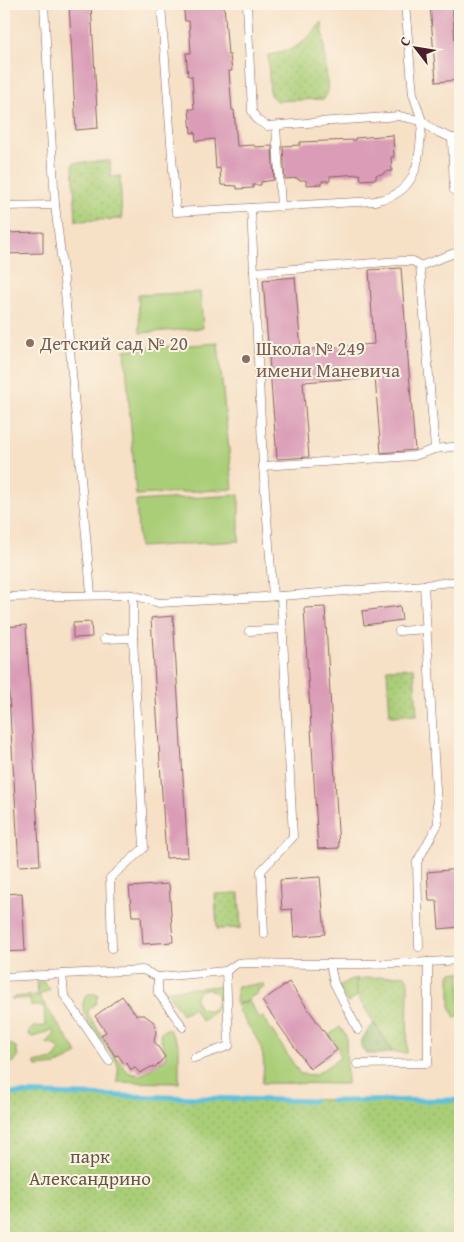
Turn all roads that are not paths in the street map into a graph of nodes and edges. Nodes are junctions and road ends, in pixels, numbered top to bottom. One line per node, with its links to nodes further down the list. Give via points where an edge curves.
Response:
1 (44, 4): 9 (lane)
2 (161, 4): 12 (lane, via 176,212)
3 (246, 4): 6 (lane, via 252,111 257,120 267,126)
4 (405, 4): 5 (lane, via 413,94)
5 (422, 121): 6 (lane, via 399,116); 7 (lane, via 435,131); 11 (lane, via 418,164 410,183 394,195 375,201)
6 (276, 126): 11 (lane)
7 (456, 138): 8 (lane)
8 (454, 190)
9 (55, 205): 10 (lane); 21 (lane)
10 (4, 206)
11 (281, 207): 12 (lane)
12 (251, 208): 15 (lane)
13 (460, 251): 14 (lane)
14 (420, 266): 15 (lane, via 413,261 401,261); 17 (lane)
15 (254, 272): 18 (lane)
16 (460, 446): 17 (lane)
17 (435, 449): 18 (lane, via 414,456)
18 (263, 466): 23 (lane)
19 (460, 581): 20 (lane)
20 (424, 585): 24 (lane); 27 (lane)
21 (91, 594): 22 (lane); 25 (lane)
22 (133, 595): 23 (lane, via 159,603); 30 (lane)
23 (272, 596): 24 (lane)
24 (281, 596): 26 (lane)
25 (4, 597)
26 (283, 629): 28 (lane); 32 (lane, via 293,837 261,870)
27 (427, 629): 29 (lane); 33 (lane, via 438,824 417,862)
28 (249, 631)
29 (399, 631)
30 (133, 638): 31 (lane); 34 (lane, via 144,848 110,878)
31 (104, 639)
32 (264, 934)
33 (419, 947)
34 (112, 948)
35 (460, 960): 36 (lane)
36 (428, 962): 37 (lane); 46 (lane, via 428,1063)
37 (330, 964): 38 (lane, via 238,963); 43 (lane, via 334,983)
38 (226, 971): 41 (lane); 44 (lane, via 229,1046)
39 (62, 974): 40 (lane); 41 (lane, via 143,970); 45 (lane, via 64,995)
40 (4, 977)
41 (158, 977): 42 (lane, via 158,993)
42 (183, 1027)
43 (358, 1030)
44 (194, 1058)
45 (109, 1061)
46 (357, 1064)

